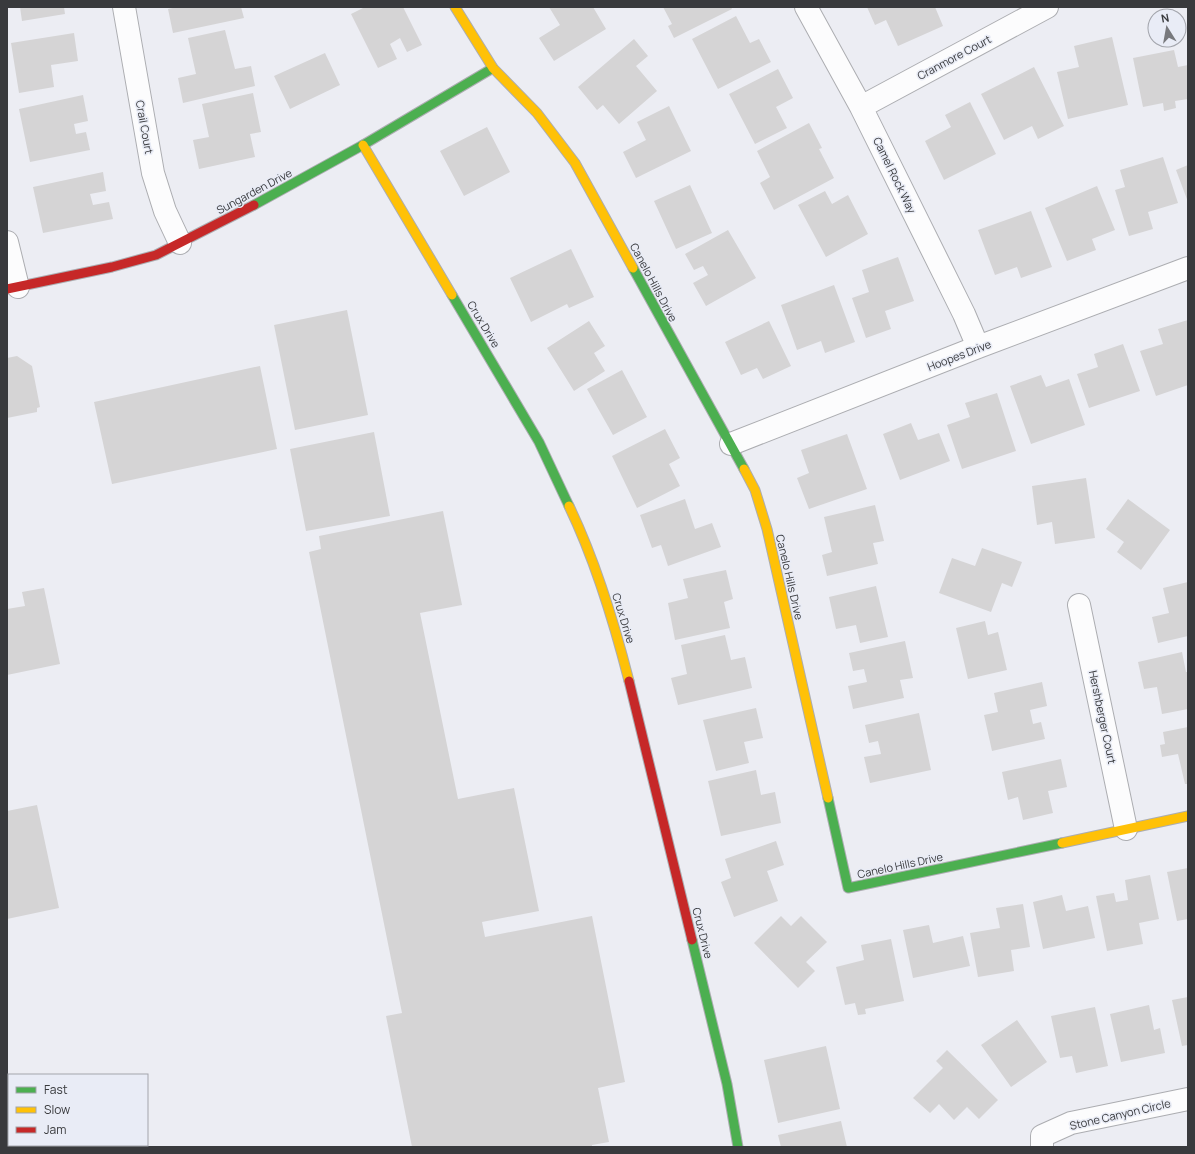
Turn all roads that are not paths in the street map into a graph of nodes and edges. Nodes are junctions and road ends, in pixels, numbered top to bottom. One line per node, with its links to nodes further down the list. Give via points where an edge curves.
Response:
1 (124, 7): 9 (street, Crail Court, via 154,173 165,211)
2 (455, 7): 5 (street, Canelo Hills Drive)
3 (806, 7): 6 (street, Camel Rock Way)
4 (1047, 7): 6 (street, Cranmore Court)
5 (493, 68): 7 (street, Sungarden Drive); 13 (street, Canelo Hills Drive, via 537,113 575,163)
6 (861, 107): 12 (street, Camel Rock Way)
7 (363, 144): 9 (street, Sungarden Drive); 18 (street, Crux Drive, via 540,442 577,522 598,577 617,633 727,1084)
8 (7, 242): 11 (street)
9 (180, 243): 11 (street, Sungarden Drive, via 156,255 112,267)
10 (1188, 268): 12 (street, Hoopes Drive)
11 (13, 288)
12 (978, 347): 13 (street, Hoopes Drive)
13 (731, 444): 16 (street, Canelo Hills Drive, via 755,490 767,530 848,888)
14 (1079, 605): 16 (street, Hershberger Court)
15 (1188, 816): 16 (street, Canelo Hills Drive)
16 (1126, 829)
17 (1188, 1099): 19 (street, Stone Canyon Circle, via 1071,1123 1042,1136)
18 (738, 1147)
19 (1042, 1147)

